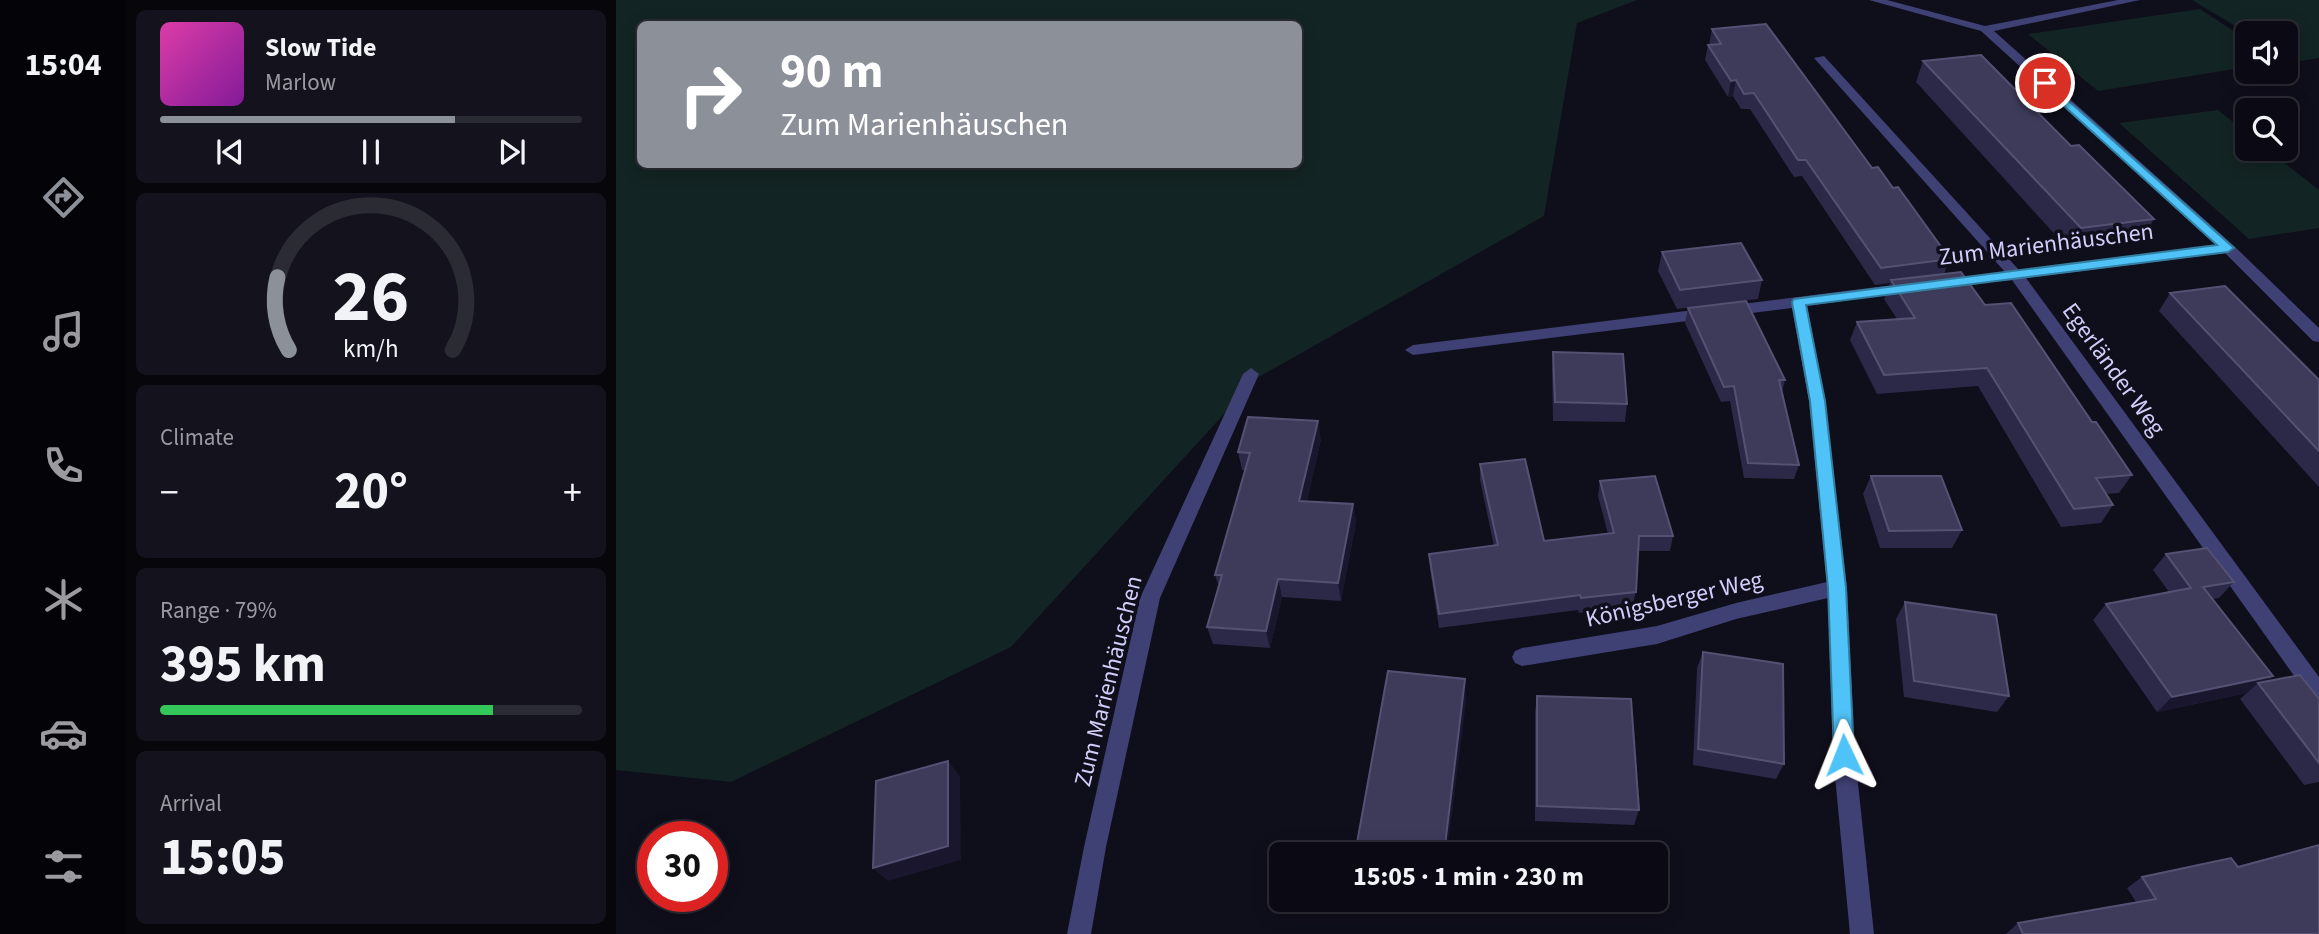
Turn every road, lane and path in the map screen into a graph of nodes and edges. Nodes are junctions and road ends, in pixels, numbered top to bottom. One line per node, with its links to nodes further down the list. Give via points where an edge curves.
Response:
1 (1874, 0): 3 (street)
2 (2135, 0): 3 (street)
3 (1984, 29): 5 (street)
4 (1820, 58): 6 (street, Egerländer Weg)
5 (2228, 248): 6 (street, Zum Marienhäuschen); 8 (street)
6 (2016, 275): 7 (street, Zum Marienhäuschen); 13 (street, Egerländer Weg)
7 (1799, 302): 9 (street, Zum Marienhäuschen); 11 (street, via 1817,401)
8 (2319, 337)
9 (1413, 350)
10 (1251, 374): 14 (street, Zum Marienhäuschen, via 1150,598)
11 (1837, 588): 12 (street, Königsberger Weg, via 1657,635); 15 (street, via 1844,755)
12 (1522, 657)
13 (2319, 694)
14 (1079, 934)
15 (1862, 934)

